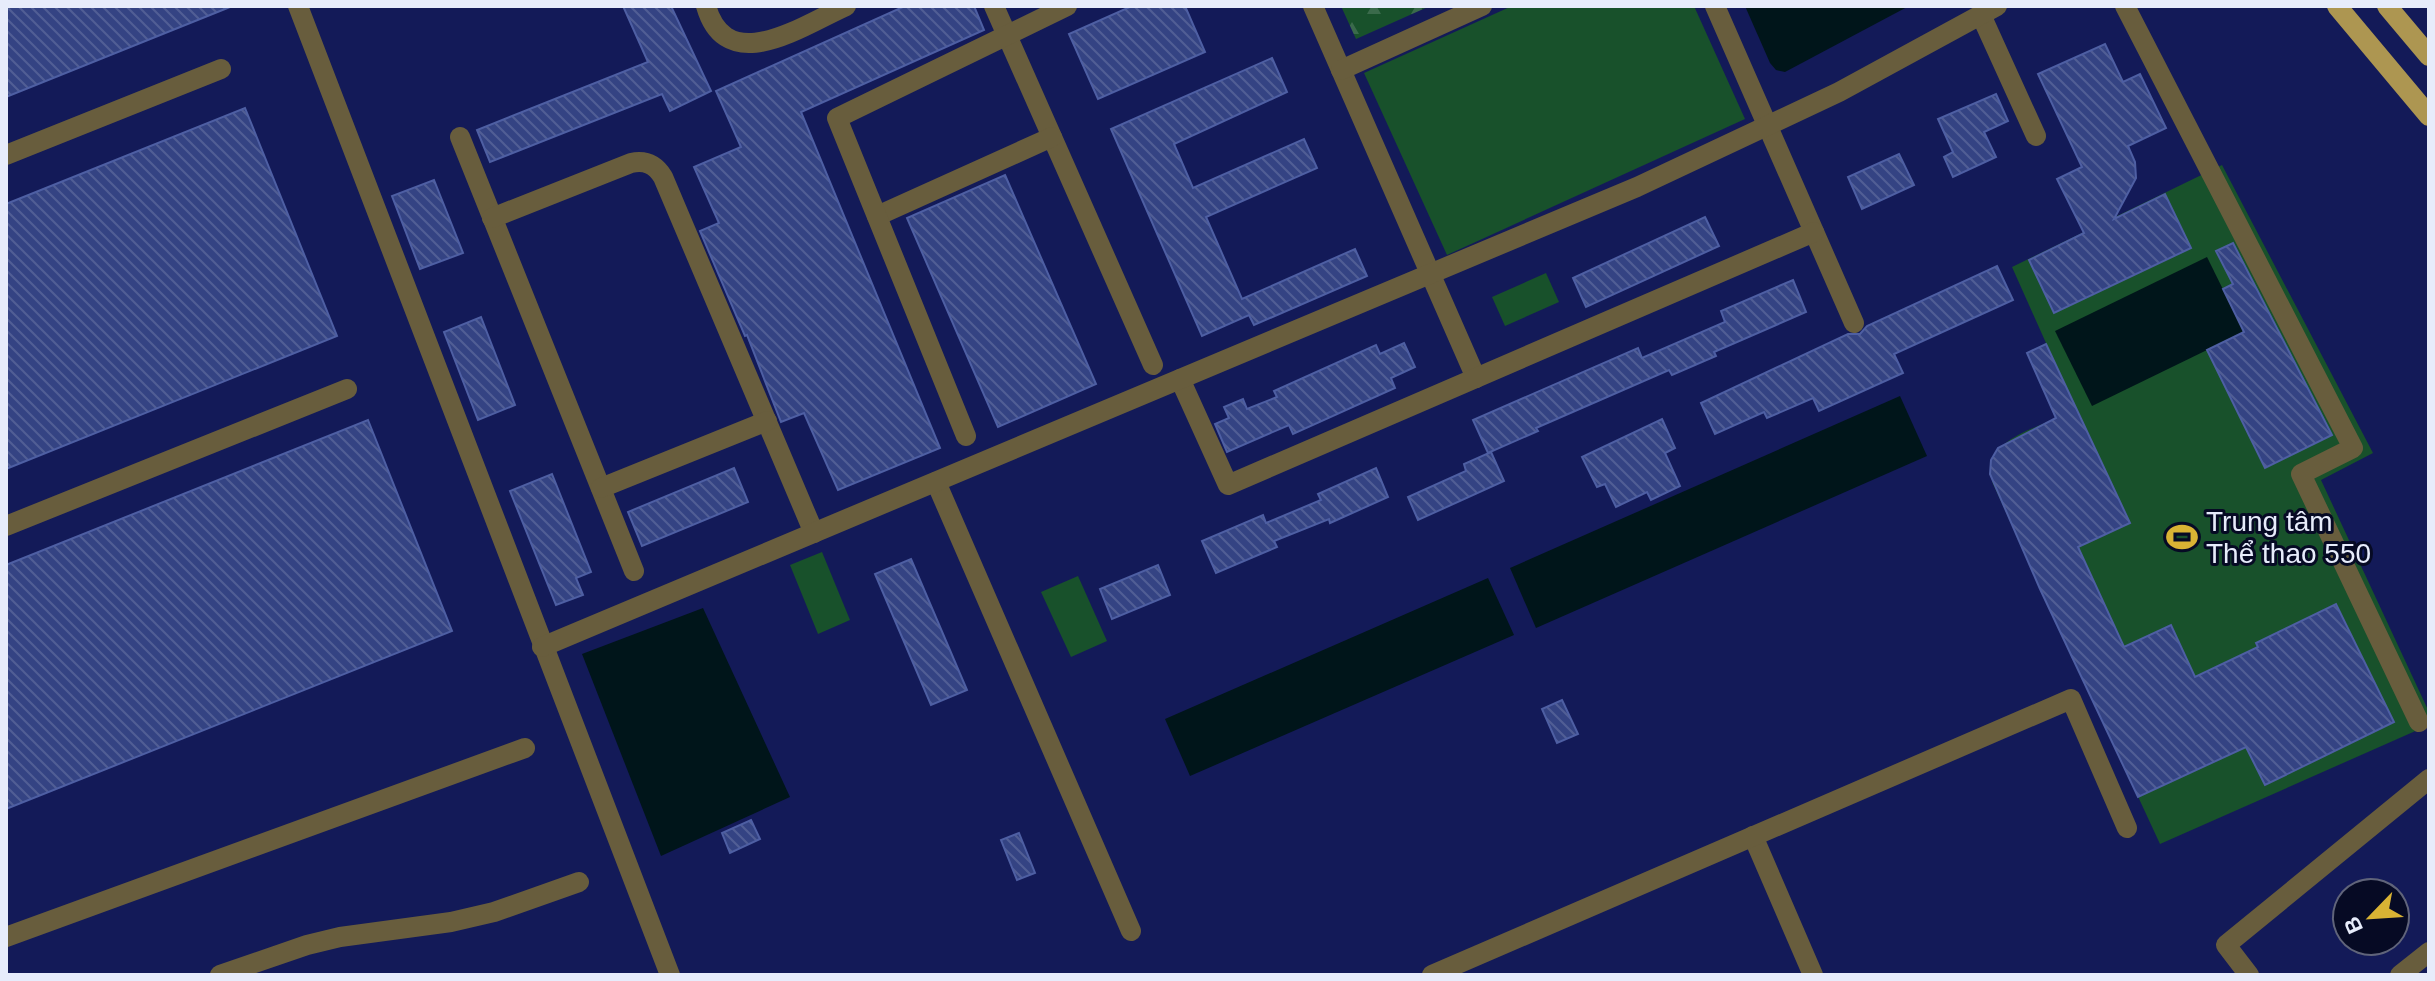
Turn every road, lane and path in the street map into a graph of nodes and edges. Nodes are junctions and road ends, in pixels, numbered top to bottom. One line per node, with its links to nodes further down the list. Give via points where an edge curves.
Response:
1 (298, 6): 39 (street)
2 (706, 6): 3 (street, via 720,33 751,45)
3 (846, 6)
4 (994, 6): 13 (street)
5 (1067, 6): 13 (street)
6 (1313, 6): 16 (street)
7 (1482, 6): 16 (street)
8 (1715, 6): 18 (street)
9 (2125, 6): 40 (street, via 2353,448 2301,474)
10 (2337, 6): 17 (main road)
11 (2387, 6): 14 (main road)
12 (1989, 10): 18 (street); 19 (street)
13 (1007, 35): 21 (street); 23 (street, via 837,118)
14 (2429, 56)
15 (221, 69): 22 (street)
16 (1341, 70): 26 (street)
17 (2429, 116)
18 (1768, 127): 25 (street); 26 (street)
19 (2036, 136)
20 (460, 137): 24 (street)
21 (1052, 137): 23 (street); 28 (street)
22 (6, 155)
23 (877, 216): 33 (street)
24 (492, 218): 32 (street, via 631,163 654,166); 35 (street)
25 (1814, 232): 27 (street); 29 (street)
26 (1431, 274): 29 (street); 30 (street)
27 (1854, 323)
28 (1153, 365)
29 (1476, 378): 30 (street, via 1228,485)
30 (1180, 379): 34 (street)
31 (347, 389): 36 (street)
32 (767, 421): 35 (street); 37 (street)
33 (966, 436)
34 (936, 482): 37 (street); 46 (street)
35 (601, 488): 38 (street)
36 (6, 526)
37 (814, 533): 39 (street)
38 (634, 571)
39 (542, 647): 50 (street)
40 (2419, 722)
41 (525, 748): 47 (street)
42 (2429, 779): 53 (street, via 2226,945)
43 (2127, 828): 44 (street, via 2071,699)
44 (1753, 836): 51 (street); 52 (street)
45 (579, 882): 49 (street, via 494,912 340,937)
46 (1131, 931)
47 (6, 937)
48 (2429, 952): 54 (street)
49 (220, 975)
50 (670, 975)
51 (1432, 975)
52 (1813, 975)
53 (2249, 975)
54 (2400, 975)

